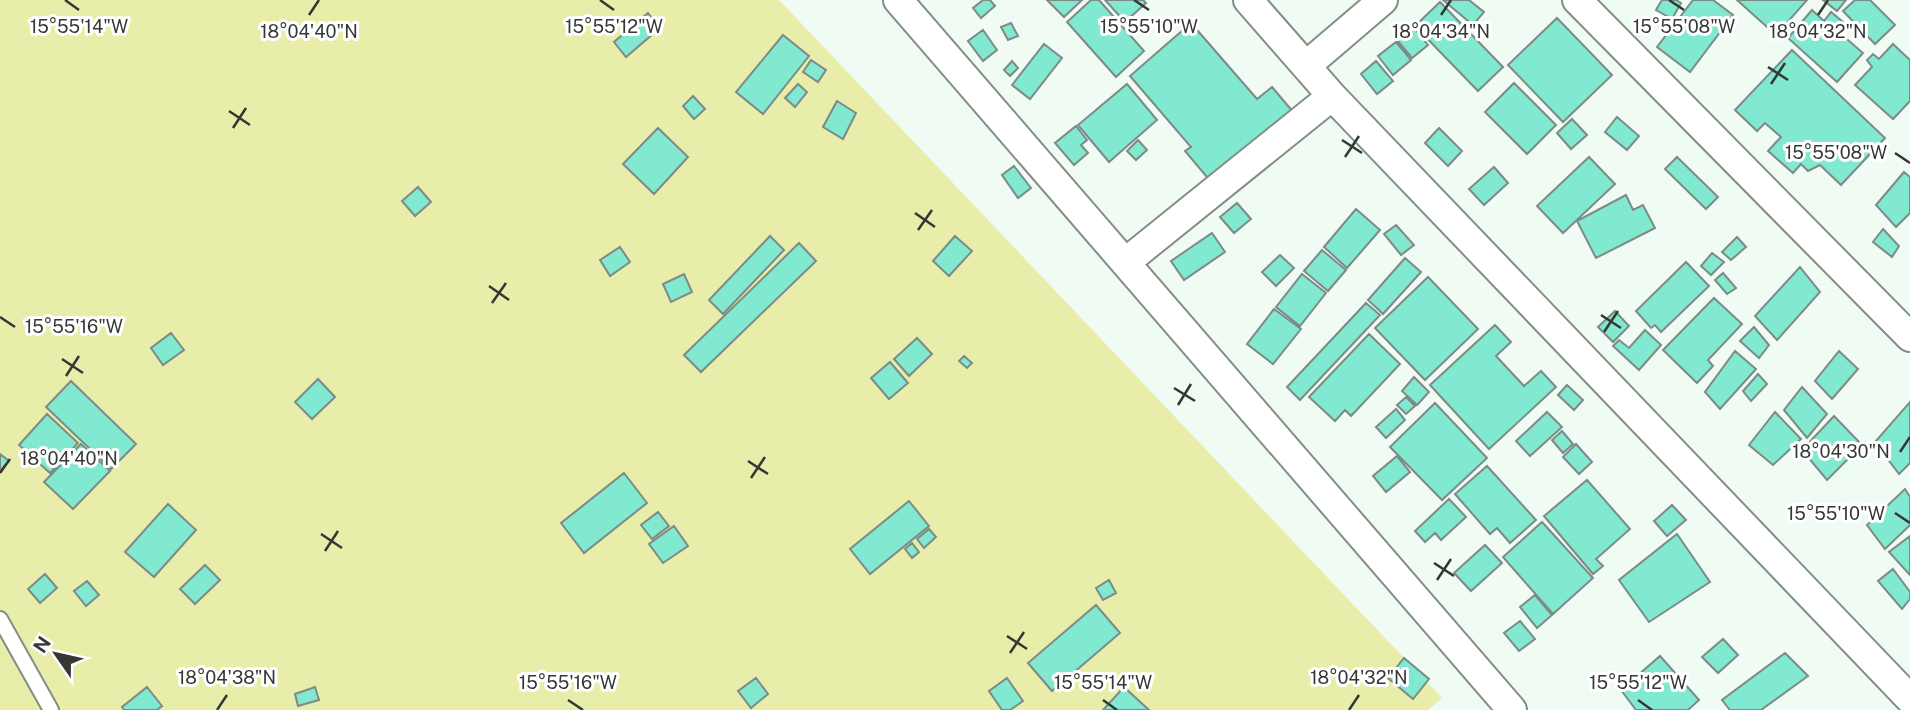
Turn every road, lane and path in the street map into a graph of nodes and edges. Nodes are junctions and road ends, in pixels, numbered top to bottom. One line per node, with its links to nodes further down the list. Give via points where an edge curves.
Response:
1 (898, 0): 7 (street)
2 (1248, 0): 5 (street)
3 (1383, 0): 5 (street)
4 (1577, 0): 8 (street)
5 (1307, 65): 6 (street)
6 (1332, 96): 7 (street); 10 (street)
7 (1126, 262): 12 (street)
8 (1910, 337)
9 (0, 619): 11 (lane)
10 (1910, 699)
11 (51, 710)
12 (1512, 710)

